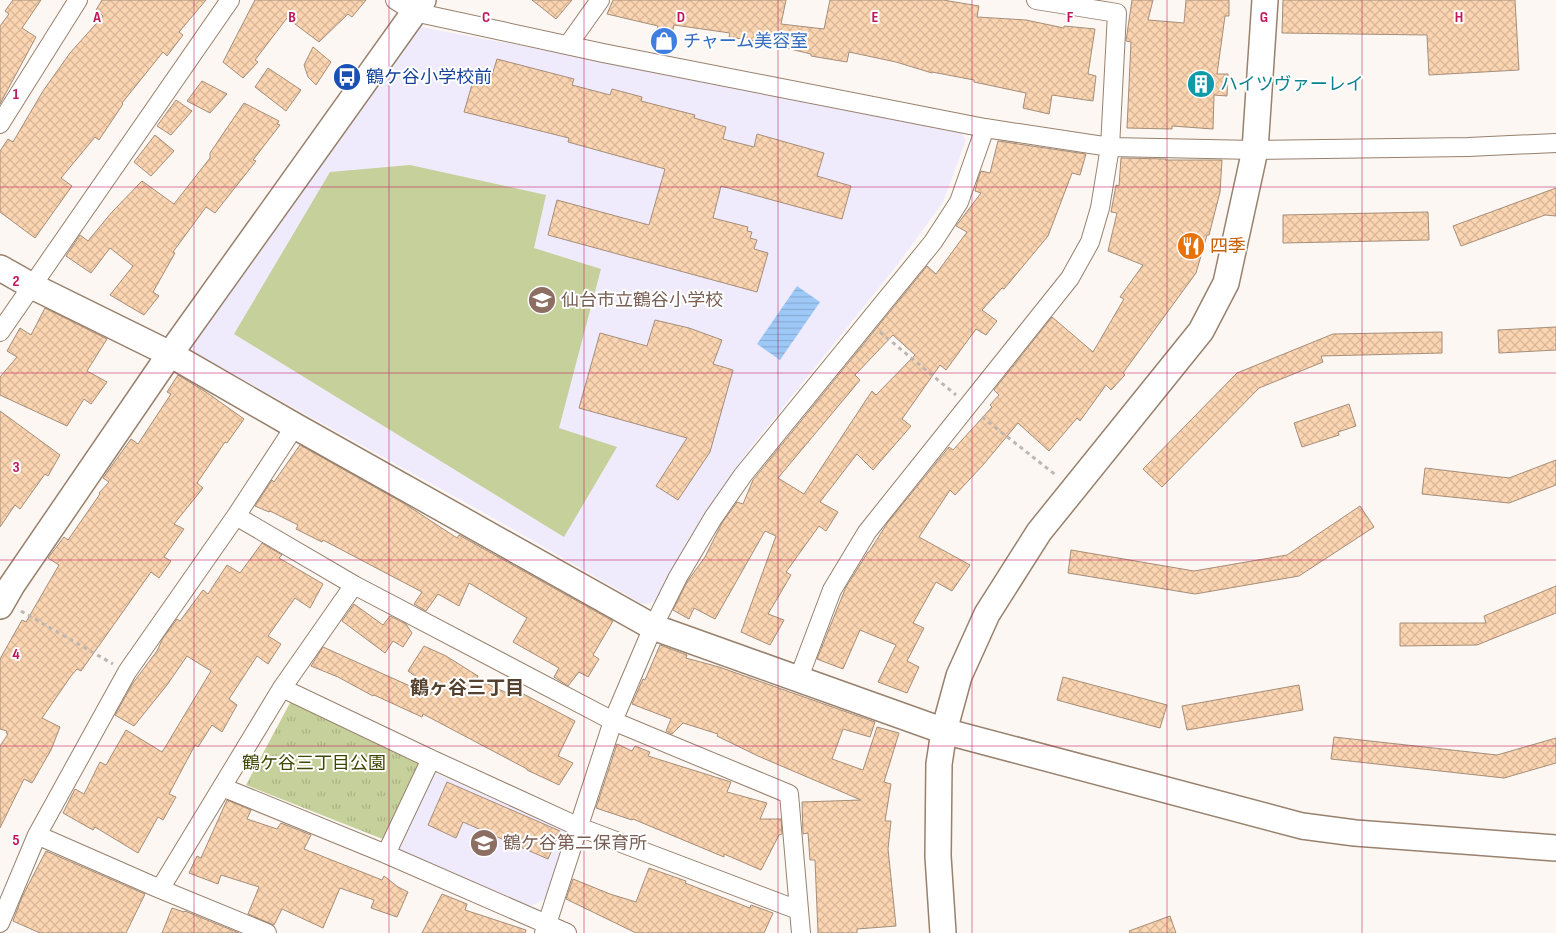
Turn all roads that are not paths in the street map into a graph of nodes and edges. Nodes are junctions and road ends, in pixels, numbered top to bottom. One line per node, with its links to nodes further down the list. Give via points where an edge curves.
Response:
1 (78, 0): 8 (street)
2 (230, 0): 14 (street)
3 (600, 0): 7 (street)
4 (1036, 0): 11 (street, via 1117,13)
5 (1265, 0): 12 (street)
6 (411, 4): 7 (street); 16 (street)
7 (568, 45): 9 (street)
8 (0, 124)
9 (985, 128): 11 (street); 21 (street, via 959,202 933,242 743,475 713,518)
10 (1556, 143): 12 (street)
11 (1110, 147): 12 (street); 22 (street, via 1100,208 1090,242 1070,278 867,532 832,590)
12 (1255, 150): 25 (street, via 1226,283 1201,331 1039,532 987,614 959,676)
13 (0, 268): 14 (street)
14 (32, 286): 15 (street); 16 (street)
15 (0, 332)
16 (170, 354): 17 (street); 20 (street)
17 (295, 426): 18 (street); 21 (street)
18 (236, 516): 19 (street); 29 (street, via 127,672)
19 (354, 585): 23 (street); 24 (street)
20 (2, 603)
21 (653, 626): 22 (street); 24 (street)
22 (798, 680): 25 (street)
23 (282, 688): 26 (street); 27 (street)
24 (613, 720): 28 (street); 33 (street, via 789,794)
25 (944, 731): 30 (street, via 1302,826); 39 (street, via 939,764 938,856)
26 (431, 759): 28 (street); 31 (street)
27 (222, 787): 31 (street); 32 (street)
28 (579, 827): 33 (street); 35 (street)
29 (37, 835): 32 (street); 34 (street)
30 (1556, 848)
31 (386, 854): 35 (street)
32 (160, 889): 36 (street)
33 (798, 910): 38 (street)
34 (0, 923)
35 (545, 929): 37 (street)
36 (267, 933)
37 (567, 933)
38 (801, 933)
39 (943, 933)

